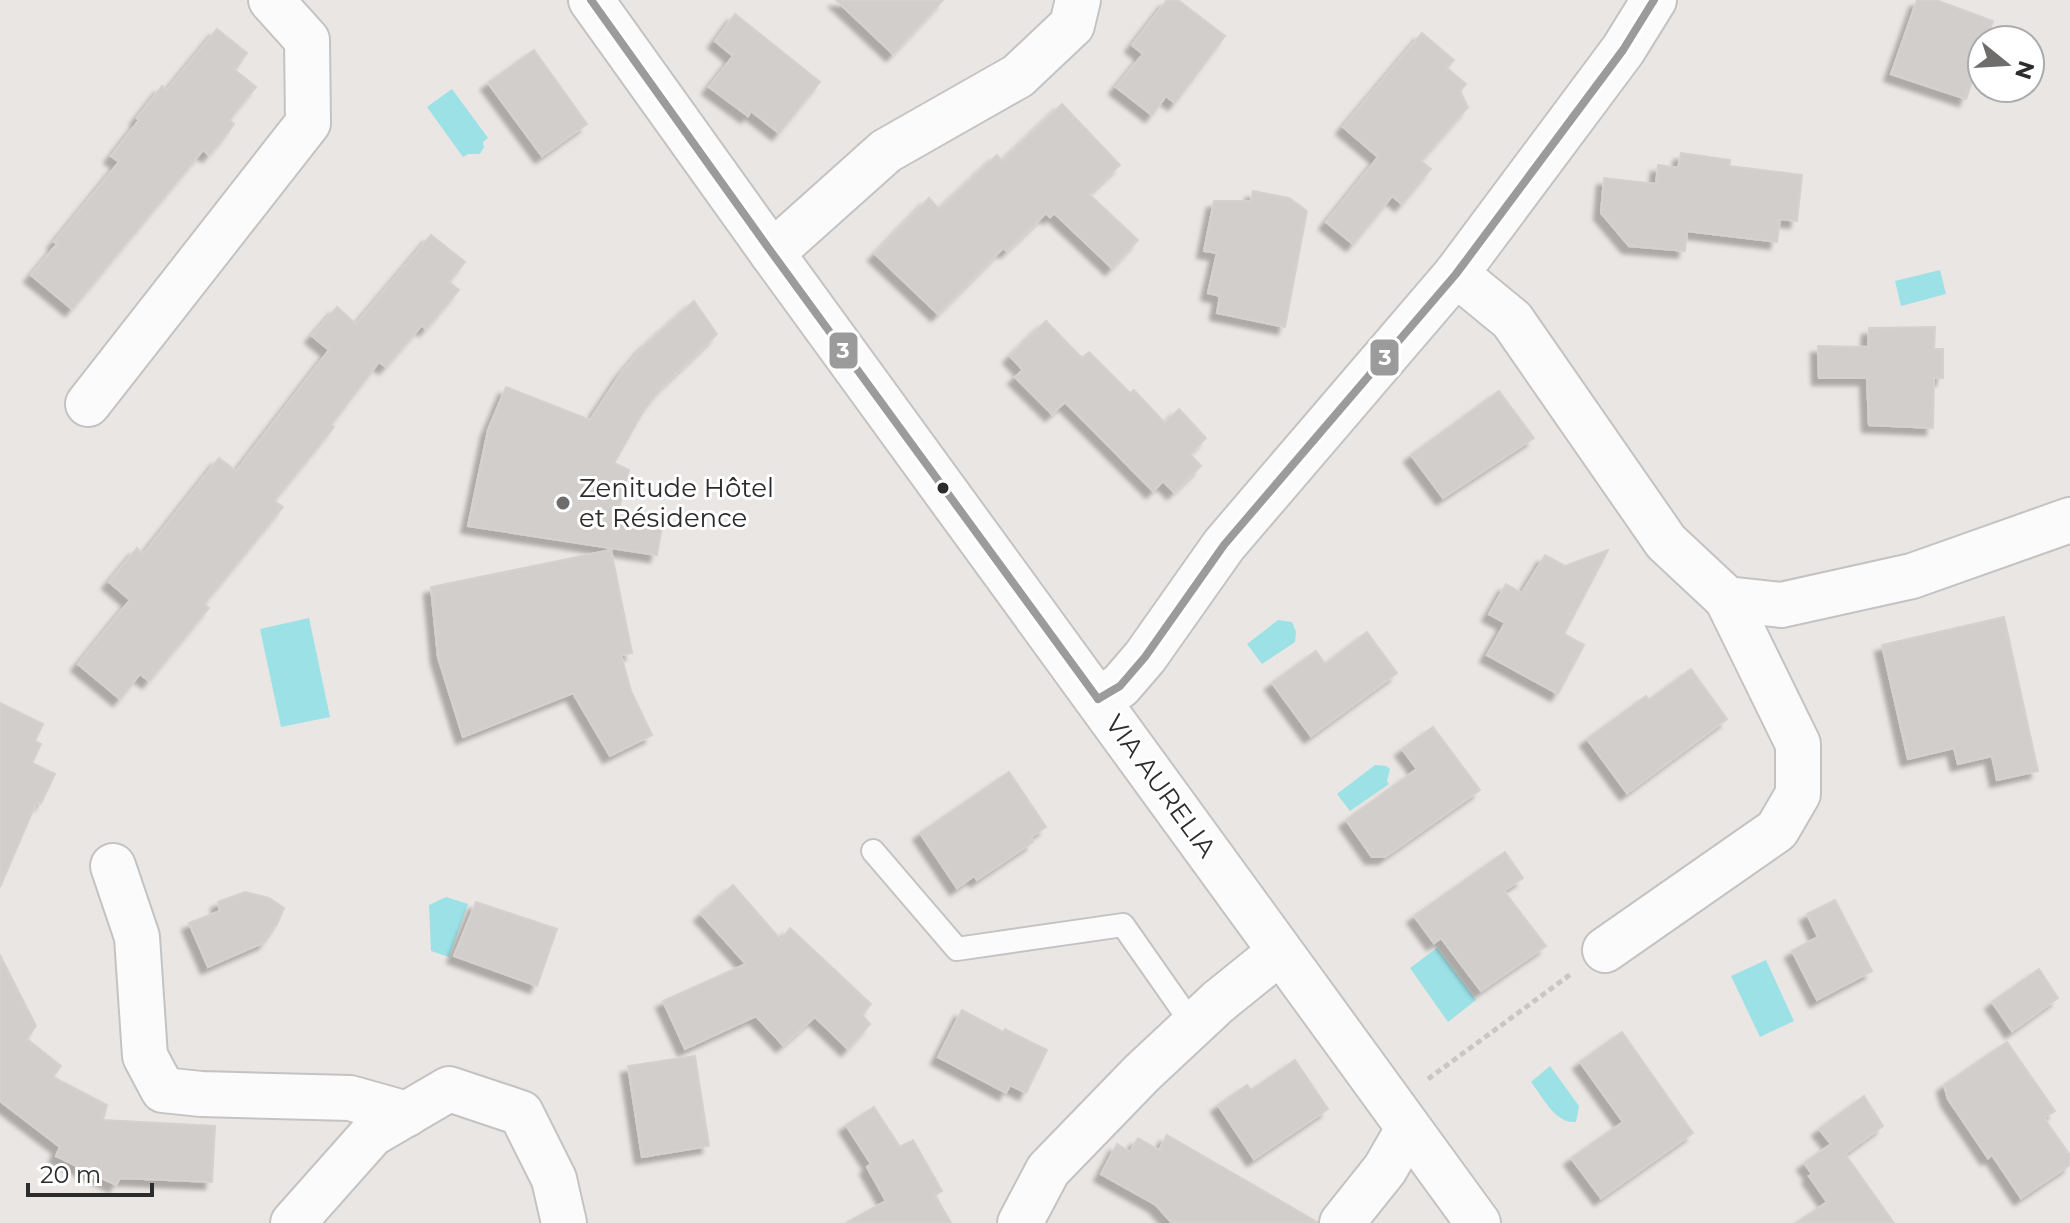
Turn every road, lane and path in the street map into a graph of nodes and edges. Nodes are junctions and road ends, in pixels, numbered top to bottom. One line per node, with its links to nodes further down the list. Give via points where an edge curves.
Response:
1 (271, 0): 7 (street, via 307,40 308,123)
2 (591, 0): 5 (street, VIA AURELIA)
3 (1078, 0): 5 (street, via 1072,25 1018,76 886,151)
4 (1654, 0): 6 (street, via 1623,50)
5 (772, 253): 10 (street, VIA AURELIA)
6 (1456, 274): 9 (street, via 1512,320 1666,542); 10 (street, via 1224,545 1145,657 1120,686)
7 (88, 404)
8 (2070, 520): 9 (street, via 1898,579 1781,605)
9 (1727, 599): 13 (street, via 1798,744 1798,794 1777,830)
10 (1098, 699): 14 (street, VIA AURELIA)
11 (873, 851): 15 (lane, via 957,949 1123,925)
12 (113, 866): 17 (street, via 137,937 145,1056 163,1090 350,1098)
13 (1605, 950): 16 (path)
14 (1280, 952): 15 (street); 18 (street, VIA AURELIA)
15 (1193, 1025): 21 (street, via 1048,1170)
16 (1433, 1076)
17 (407, 1114): 19 (street, via 372,1134); 20 (street, via 449,1089 521,1113 554,1179)
18 (1408, 1129): 22 (street, via 1385,1169); 23 (street, VIA AURELIA)
19 (293, 1223)
20 (564, 1223)
21 (1020, 1223)
22 (1342, 1223)
23 (1478, 1223)

